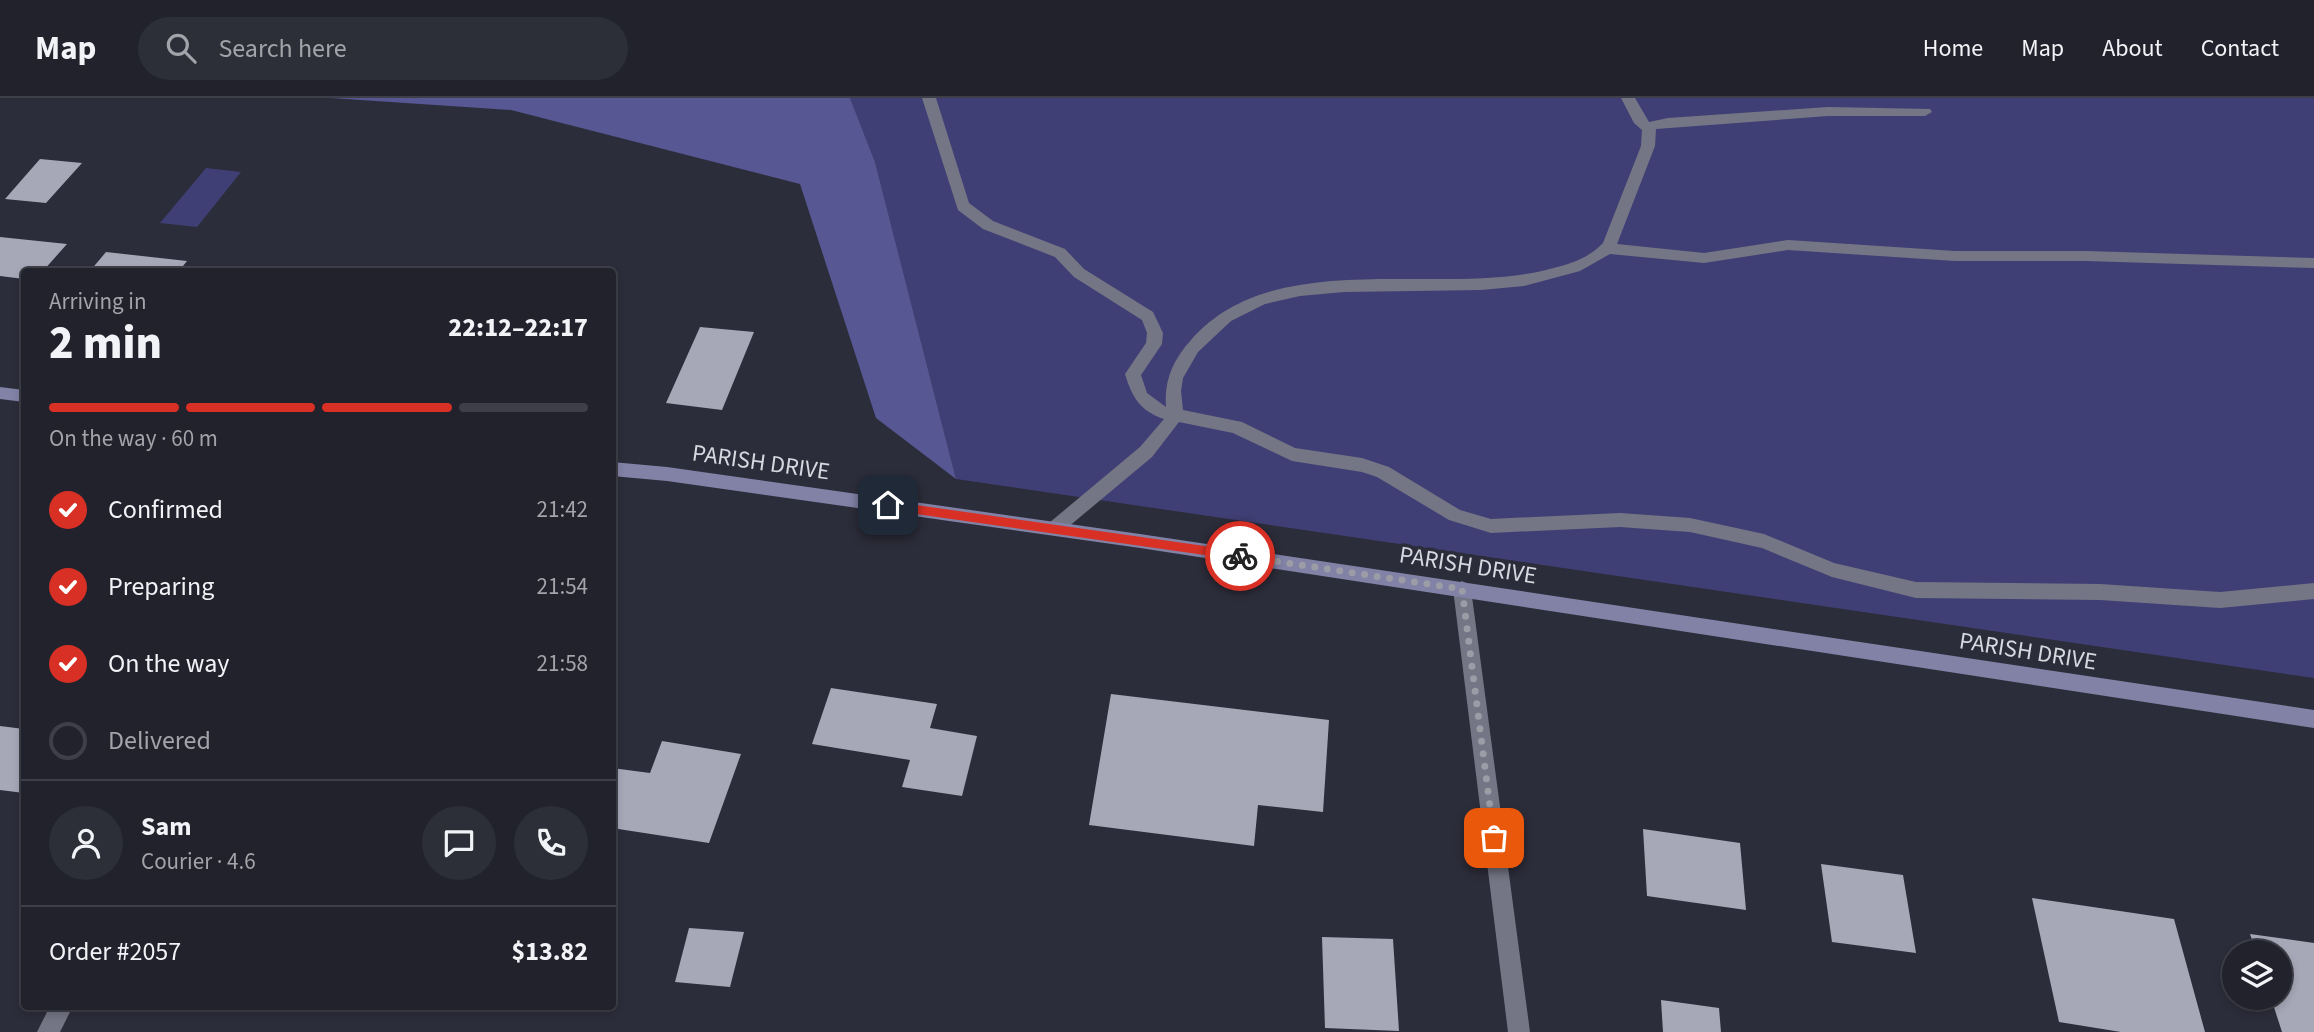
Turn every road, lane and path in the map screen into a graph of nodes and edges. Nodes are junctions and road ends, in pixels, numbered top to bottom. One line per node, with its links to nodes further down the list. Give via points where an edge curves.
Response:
1 (929, 98): 9 (street, via 963,206 975,217 1060,253 1079,273 1148,316 1154,344 1133,374 1135,383 1148,404)
2 (1628, 98): 4 (street)
3 (1925, 112): 4 (street, via 1810,110 1668,122)
4 (1649, 129): 5 (street, via 1639,173)
5 (1608, 248): 6 (street, via 1704,258 1788,245 1955,256); 9 (street, via 1584,264 1547,277 1453,286 1305,290 1247,305 1207,334 1177,372)
6 (2314, 263)
7 (0, 393): 8 (street)
8 (21, 396)
9 (1174, 415): 11 (street, via 1146,452); 13 (street, via 1236,427 1292,454 1383,472 1448,512 1491,526 1620,520 1690,525 1763,541 1832,570 1916,590 2100,592 2220,600)
10 (616, 470): 11 (street, PARISH DRIVE)
11 (1055, 528): 12 (street, PARISH DRIVE)
12 (1462, 589): 14 (street, PARISH DRIVE); 17 (street)
13 (2314, 591)
14 (2314, 719)
15 (60, 1010): 16 (street)
16 (48, 1032)
17 (1519, 1032)

